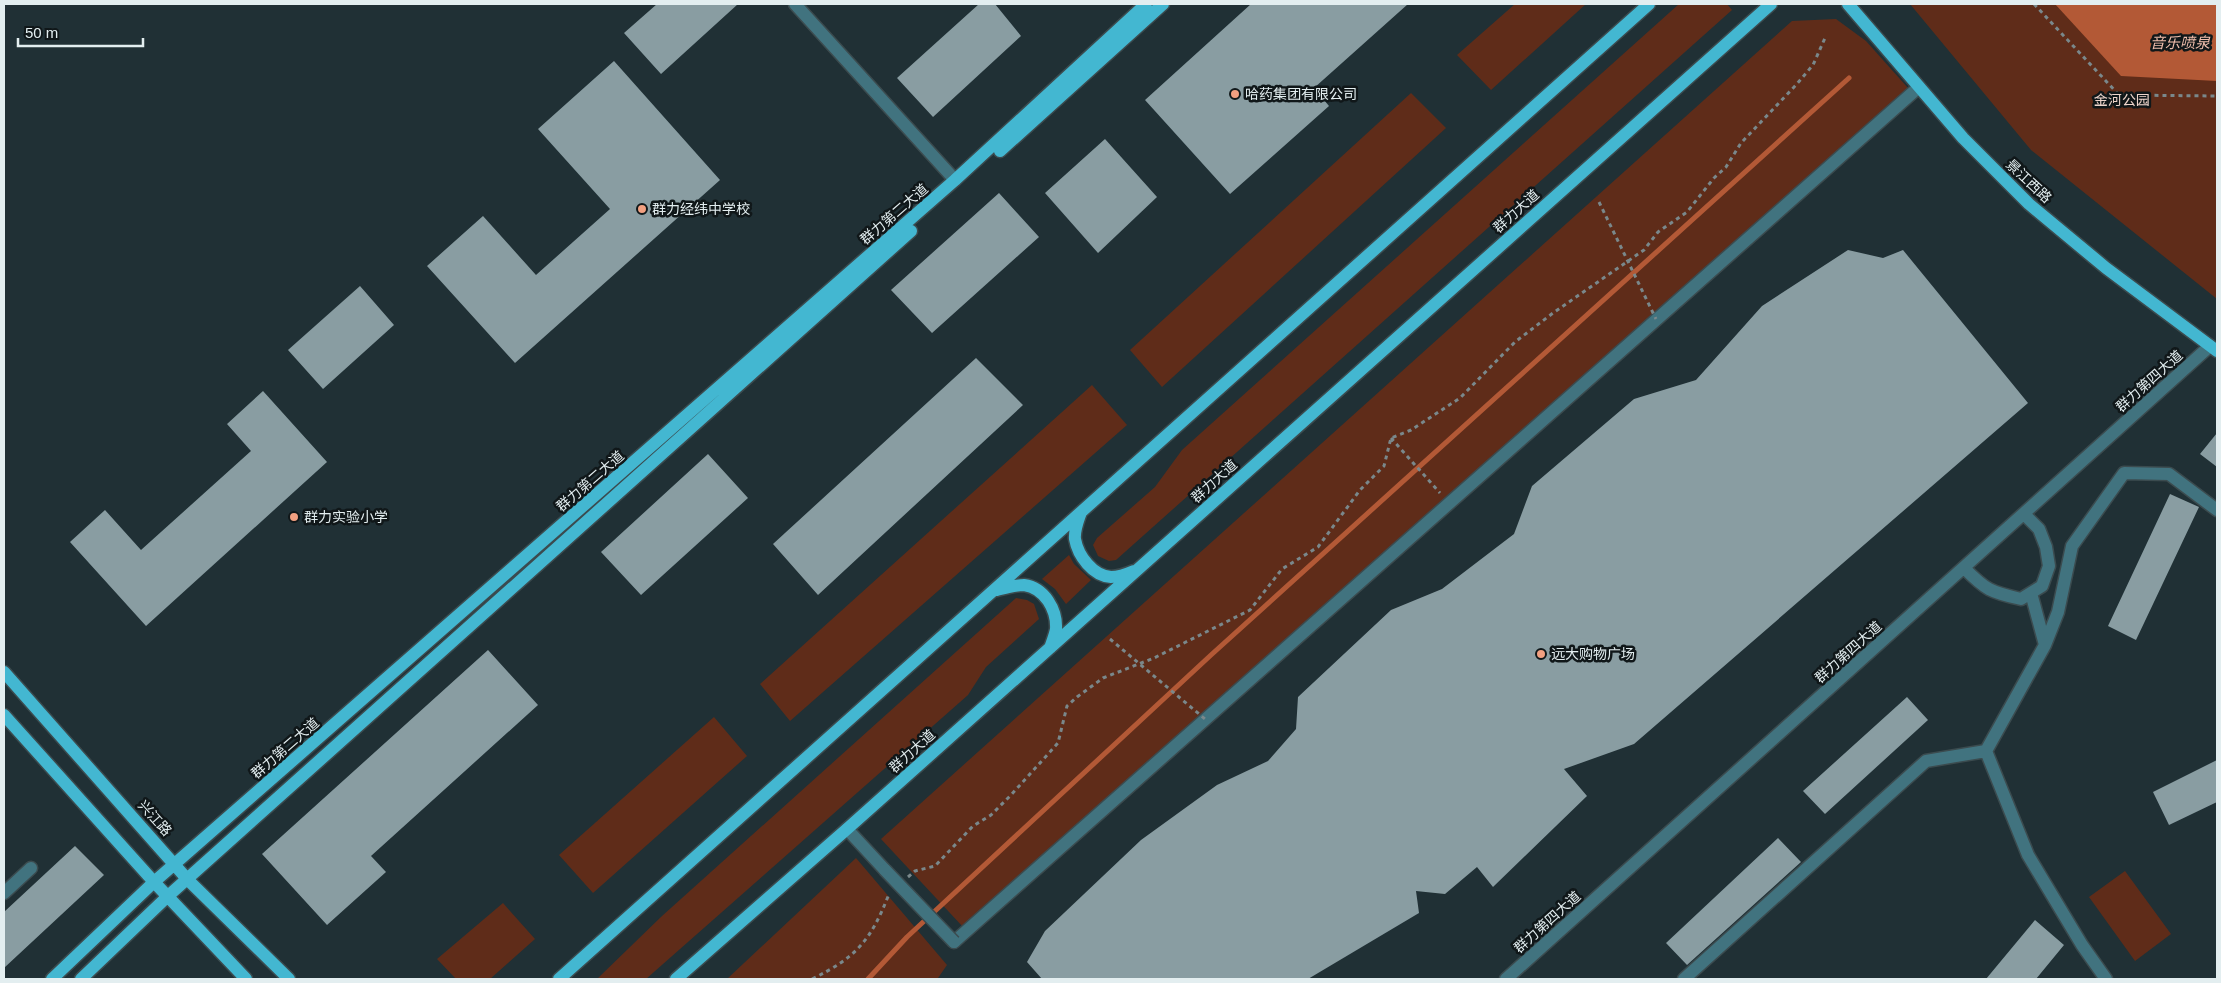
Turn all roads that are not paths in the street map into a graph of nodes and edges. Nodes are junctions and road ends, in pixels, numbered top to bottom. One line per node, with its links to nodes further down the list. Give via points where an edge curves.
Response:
1 (795, 4): 8 (street)
2 (1146, 4): 8 (main road, 群力第二大道)
3 (1163, 4): 25 (main road, 群力第二大道)
4 (1649, 4): 11 (main road)
5 (1771, 4): 14 (main road, 群力大道)
6 (1848, 4): 7 (main road, 景江西路)
7 (1919, 87): 9 (main road, 景江西路, via 1963,138 2029,204 2106,268); 22 (street, bridge, via 954,942)
8 (955, 180): 23 (main road, 群力第二大道)
9 (2214, 349): 12 (street, 群力第四大道)
10 (2217, 510): 17 (street, via 2169,474 2124,473 2072,546 2058,612)
11 (1081, 512): 14 (main road, via 1075,529 1077,547 1094,572 1114,577); 15 (main road)
12 (2024, 514): 13 (street, 群力第四大道); 16 (street, via 2039,530 2049,566 2042,586)
13 (1964, 568): 16 (street, via 1985,589 1998,594 2021,599); 35 (street, 群力第四大道)
14 (1138, 570): 18 (main road, 群力大道)
15 (993, 591): 18 (main road, via 1022,585 1040,592 1054,610 1056,620); 33 (main road)
16 (2031, 593): 17 (street)
17 (2045, 645): 21 (street)
18 (1050, 648): 22 (main road, 群力大道)
19 (4, 672): 23 (main road, 兴江路)
20 (4, 715): 26 (main road)
21 (1986, 751): 36 (street, via 1926,761); 37 (street, via 2028,855)
22 (847, 829): 34 (main road, 群力大道)
23 (176, 864): 25 (main road, 兴江路); 26 (main road, 群力第二大道)
24 (31, 868): 27 (street)
25 (188, 880): 28 (main road, 群力第二大道); 32 (main road, 兴江路)
26 (154, 882): 28 (main road); 29 (main road, 群力第二大道)
27 (4, 893)
28 (168, 896): 30 (main road, 群力第二大道); 31 (main road)
29 (52, 979)
30 (81, 979)
31 (246, 979)
32 (288, 979)
33 (559, 979)
34 (676, 979)
35 (1506, 979)
36 (1684, 979)
37 (2106, 979)

